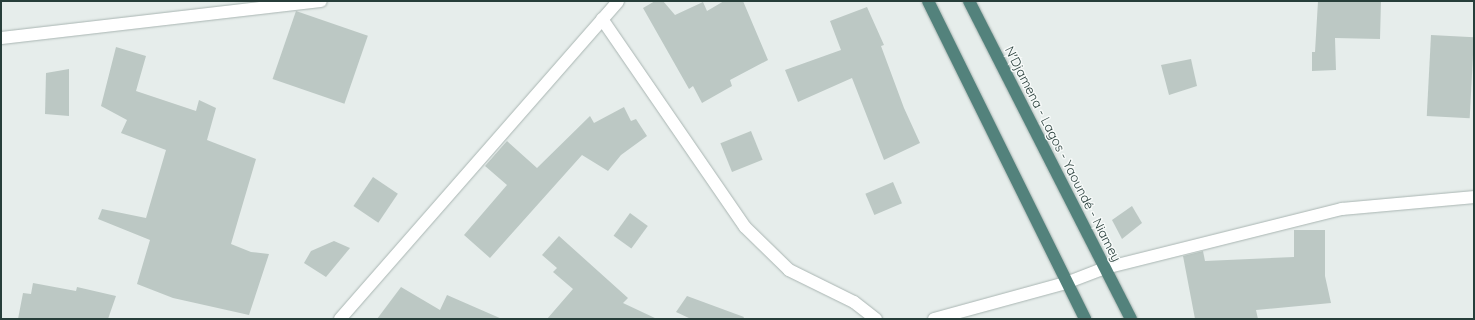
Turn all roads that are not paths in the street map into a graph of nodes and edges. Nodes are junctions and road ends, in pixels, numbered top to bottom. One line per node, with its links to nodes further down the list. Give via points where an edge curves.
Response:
1 (321, 1): 6 (street)
2 (618, 1): 5 (street)
3 (928, 1): 9 (highway)
4 (969, 1): 8 (highway, N'Djamena - Lagos - Yaoundé - Niamey)
5 (602, 20): 10 (street); 11 (street, via 745,227 790,270 854,302)
6 (1, 38)
7 (1474, 197): 8 (street, via 1342,209)
8 (1105, 268): 9 (street); 14 (highway, N'Djamena - Lagos - Yaoundé - Niamey)
9 (1066, 283): 12 (street); 13 (highway)
10 (340, 319)
11 (876, 319)
12 (934, 319)
13 (1085, 319)
14 (1131, 319)

